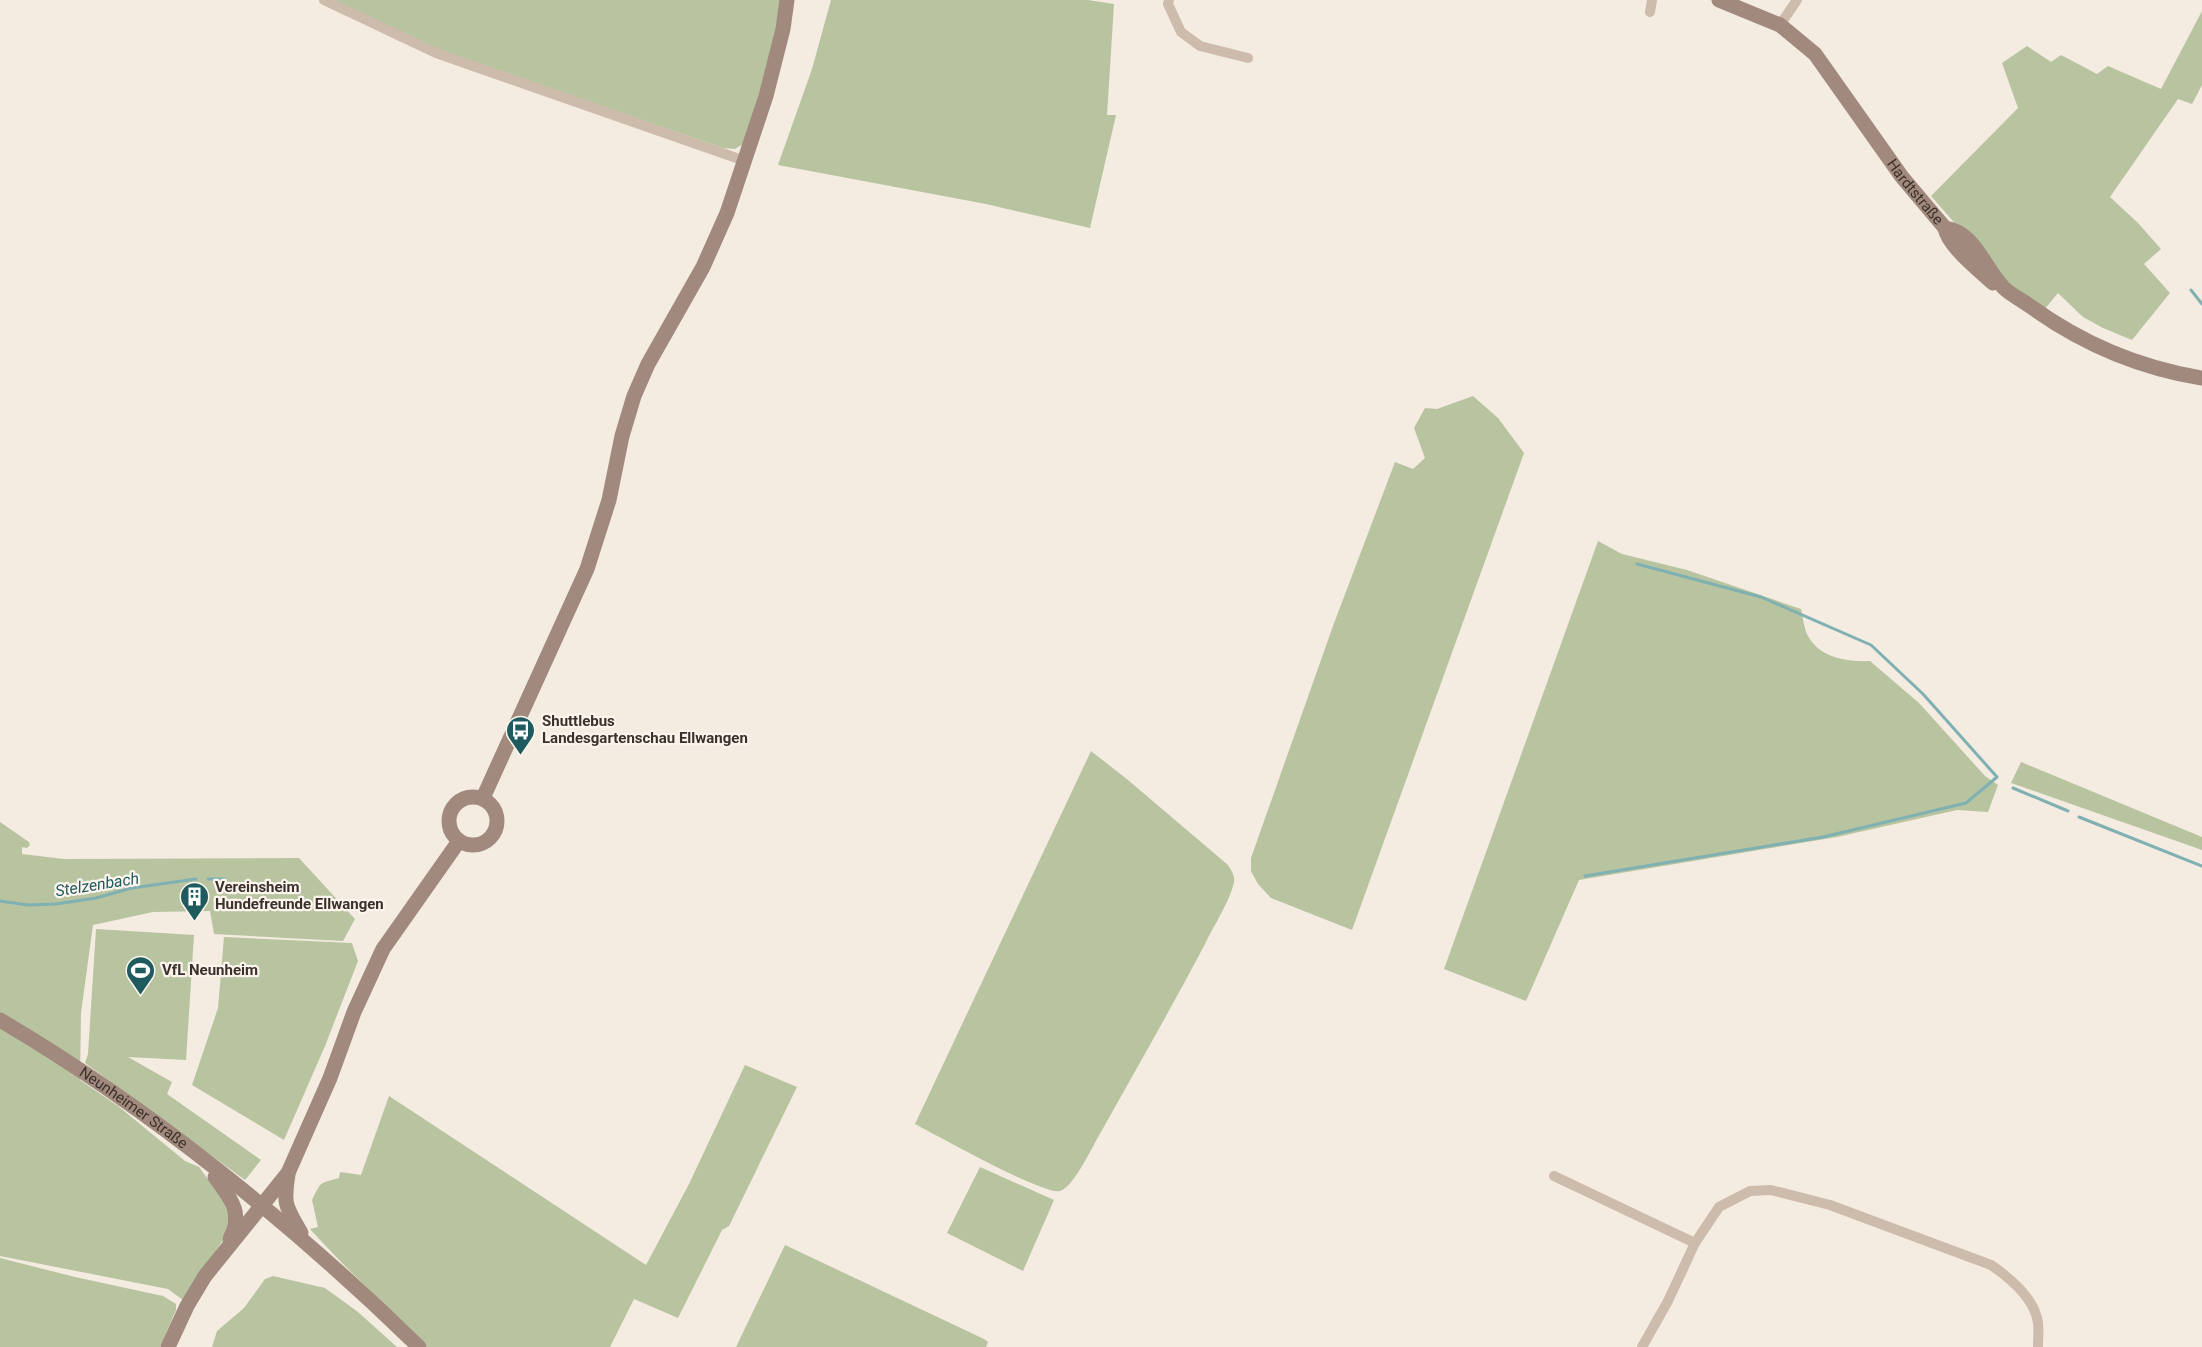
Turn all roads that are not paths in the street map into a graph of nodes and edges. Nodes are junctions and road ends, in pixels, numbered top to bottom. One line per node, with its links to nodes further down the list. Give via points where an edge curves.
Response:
1 (324, 0): 10 (street, via 436,53)
2 (787, 0): 10 (main road, via 775,63)
3 (1169, 0): 9 (street, via 1181,32 1200,46)
4 (1652, 0): 7 (street)
5 (1719, 0): 8 (main road, Hardtstraße)
6 (1797, 0): 8 (street)
7 (1650, 12)
8 (1780, 24): 11 (main road, Hardtstraße, via 1815,54 1902,177 1944,228 1965,237 2002,285 2043,316 2113,354)
9 (1248, 58)
10 (744, 161): 12 (main road, via 703,267 634,396 609,500 587,569)
11 (2202, 378)
12 (483, 798): 13 (main road, via 462,799 451,810 449,827); 13 (main road, via 496,812 496,830 483,843 470,845)
13 (459, 841): 16 (main road, via 383,948)
14 (0, 1020): 15 (main road, Neunheimer Straße, via 121,1099)
15 (205, 1162): 18 (main road, Neunheimer Straße); 21 (main road, via 234,1204 235,1229)
16 (288, 1173): 18 (main road); 20 (main road, via 287,1211)
17 (1554, 1176): 19 (street)
18 (262, 1206): 20 (main road, Neunheimer Straße); 21 (main road)
19 (1695, 1243): 24 (street); 25 (street, via 1719,1207 1750,1191 1771,1190 1830,1205 1991,1265 2012,1279 2038,1321)
20 (309, 1246): 23 (main road)
21 (223, 1252): 22 (main road, via 187,1306)
22 (168, 1347)
23 (418, 1347)
24 (1642, 1347)
25 (2038, 1347)

